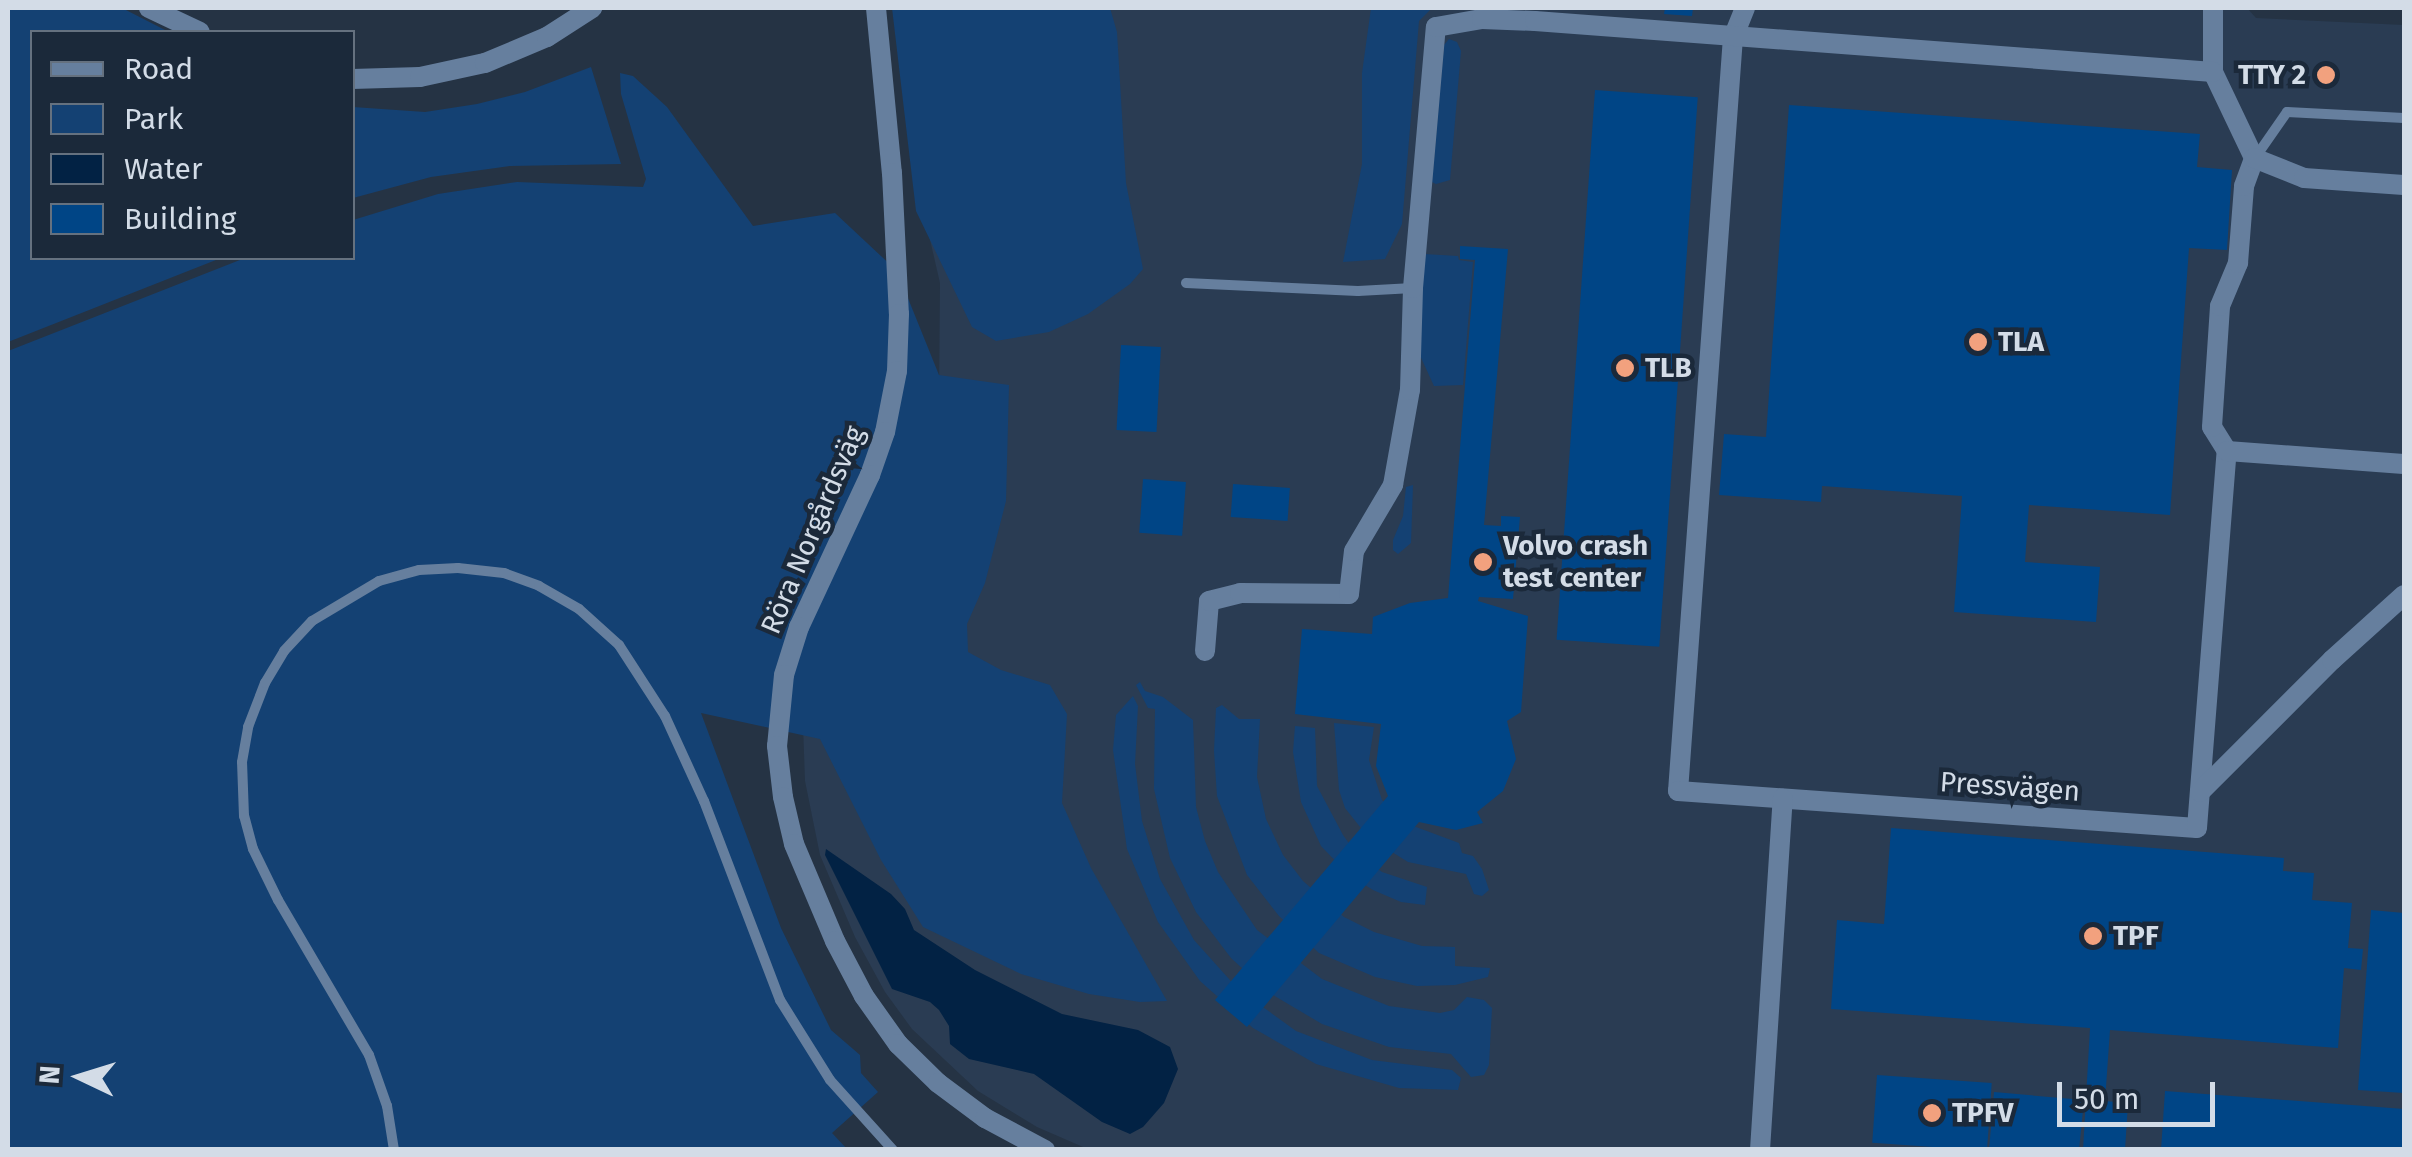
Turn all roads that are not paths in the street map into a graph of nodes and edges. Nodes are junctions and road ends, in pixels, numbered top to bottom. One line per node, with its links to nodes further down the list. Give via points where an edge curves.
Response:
1 (148, 8): 6 (street)
2 (592, 8): 9 (street, via 547,38 484,63 410,78)
3 (876, 8): 23 (street, Röra Norgårdsväg, via 892,173 896,371 870,475 784,674 777,746 783,798 794,844 836,942 898,1044 985,1118)
4 (1745, 8): 7 (street)
5 (2212, 8): 8 (street)
6 (196, 30)
7 (1732, 37): 8 (street); 14 (street, via 1518,20 1436,27); 20 (street, Pressvägen, via 1678,791)
8 (2214, 72): 11 (street)
9 (355, 79)
10 (2404, 118): 11 (lane, via 2287,112)
11 (2254, 158): 12 (street, via 2304,178); 15 (street, via 2244,186 2238,263 2220,306 2212,427)
12 (2404, 185)
13 (1186, 284): 14 (lane)
14 (1413, 288): 18 (street, via 1410,390 1393,485 1354,551 1349,594 1240,593 1209,601)
15 (2227, 451): 16 (street); 19 (street, Pressvägen)
16 (2404, 464)
17 (2404, 595): 19 (street, Pressvägen)
18 (1205, 651)
19 (2200, 792): 20 (street, Pressvägen, via 2197,828)
20 (1783, 799): 24 (street)
21 (394, 1150): 22 (lane, via 368,1055 254,850 242,801 242,762 265,683 312,621 379,581 458,568 539,586 579,609 618,645 665,716 704,801 780,1000 830,1080)
22 (893, 1150)
23 (1045, 1150)
24 (1760, 1150)

